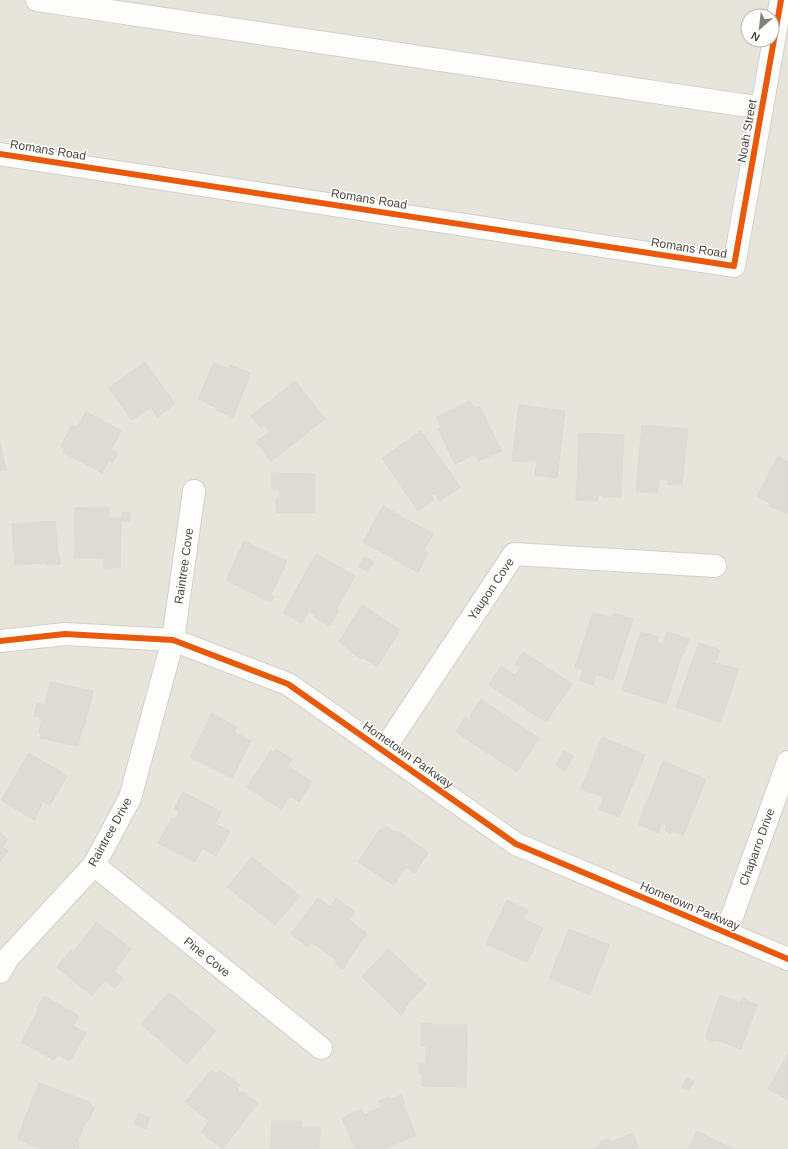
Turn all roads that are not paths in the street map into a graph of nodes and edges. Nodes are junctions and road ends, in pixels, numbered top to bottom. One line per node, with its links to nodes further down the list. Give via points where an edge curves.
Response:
1 (37, 0): 3 (street)
2 (781, 0): 3 (street, Noah Street)
3 (762, 108): 5 (street, Noah Street)
4 (0, 154): 5 (street, Romans Road)
5 (734, 266)
6 (194, 491): 8 (street, Raintree Cove)
7 (715, 566): 10 (street, Yaupon Cove, via 514,554)
8 (173, 640): 9 (street, Hometown Parkway, via 65,634); 10 (street, Hometown Parkway, via 288,684); 12 (street, Raintree Drive, via 130,798)
9 (0, 641)
10 (383, 751): 13 (street, Hometown Parkway, via 516,844)
11 (788, 762): 13 (street, Chaparro Drive)
12 (94, 865): 15 (street, Raintree Drive, via 8,958); 16 (street, Pine Cove)
13 (726, 933): 14 (street, Hometown Parkway)
14 (788, 959)
15 (0, 972)
16 (321, 1048)

